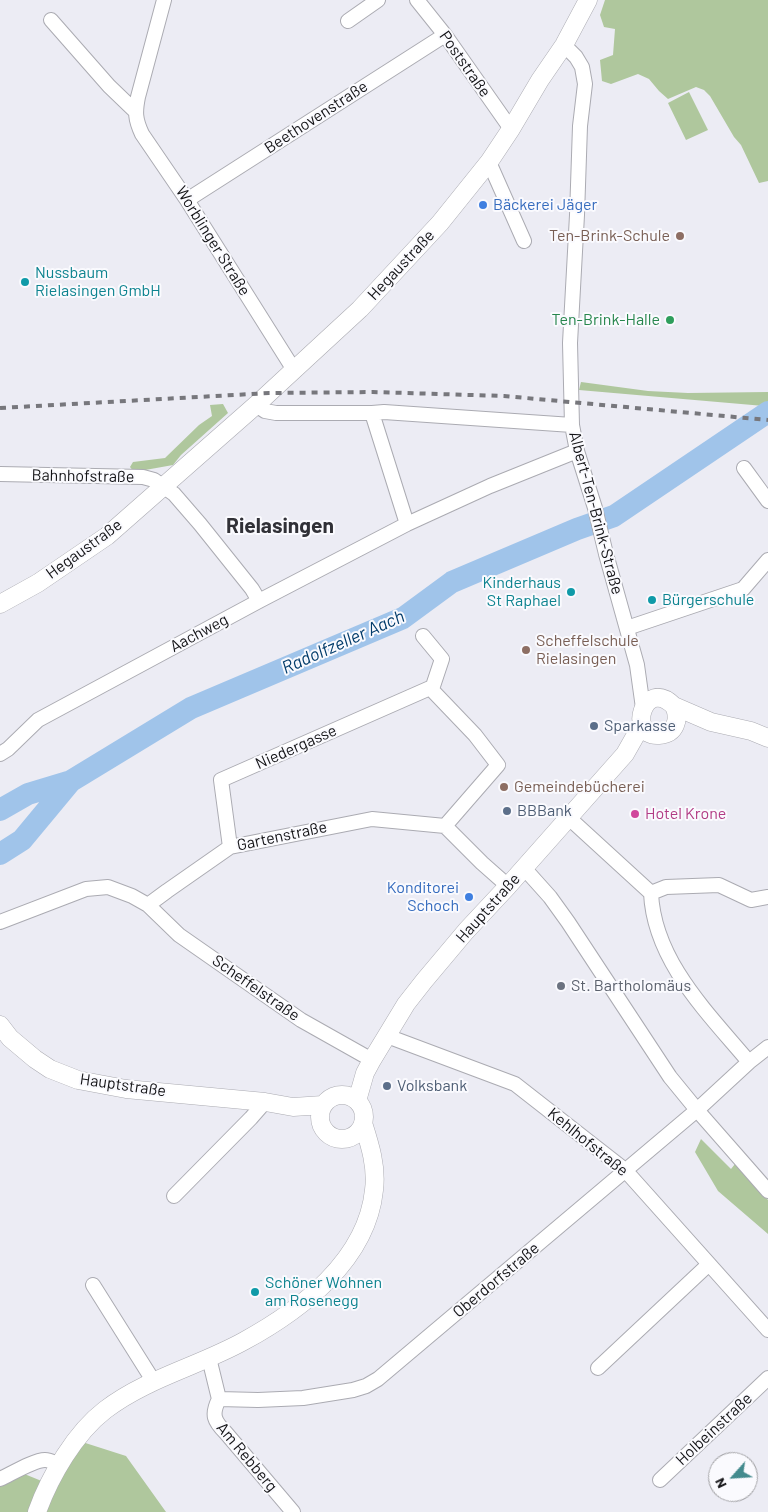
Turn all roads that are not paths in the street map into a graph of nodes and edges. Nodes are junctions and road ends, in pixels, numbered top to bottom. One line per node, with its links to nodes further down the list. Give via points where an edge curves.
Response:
1 (164, 0): 9 (street, Worblinger Straße)
2 (378, 0): 6 (street)
3 (417, 0): 7 (street, Poststraße)
4 (588, 0): 8 (main road, Hegaustraße)
5 (50, 20): 9 (street)
6 (348, 21)
7 (445, 35): 10 (street, Poststraße); 12 (street, Beethovenstraße)
8 (564, 45): 10 (main road, Hegaustraße); 17 (street, Albert-Ten-Brink-Straße, via 582,67 585,84 580,126 570,343)
9 (136, 111): 12 (street, Worblinger Straße, via 142,134)
10 (511, 129): 11 (main road, Hegaustraße)
11 (489, 162): 13 (street); 14 (main road, Hegaustraße, via 440,223 380,288)
12 (187, 200): 14 (street, Worblinger Straße)
13 (524, 241)
14 (294, 370): 15 (main road, Hegaustraße)
15 (256, 405): 16 (street, via 276,414); 21 (main road, Hegaustraße)
16 (372, 414): 17 (street, via 384,412); 23 (street)
17 (572, 425): 18 (street, Albert-Ten-Brink-Straße)
18 (578, 451): 23 (street, Aachweg); 27 (street, Albert-Ten-Brink-Straße)
19 (744, 468): 22 (street)
20 (0, 474): 21 (street, Bahnhofstraße, via 143,477)
21 (164, 486): 25 (street, via 200,524); 26 (main road, Hegaustraße, via 107,536 38,583)
22 (768, 501)
23 (407, 524): 25 (street, Aachweg)
24 (768, 560): 27 (street, via 743,589)
25 (259, 601): 37 (street, Aachweg, via 38,720)
26 (0, 604)
27 (627, 628): 29 (street, Albert-Ten-Brink-Straße)
28 (423, 636): 30 (street, via 442,660)
29 (638, 665): 31 (street, Albert-Ten-Brink-Straße); 33 (street, Albert-Ten-Brink-Straße)
30 (432, 689): 39 (street, via 475,734 498,765); 40 (street, Niedergasse, via 221,780)
31 (658, 698): 32 (main road); 33 (main road, via 651,700)
32 (674, 706): 34 (main road); 35 (main road, via 678,718)
33 (647, 722): 35 (main road, via 667,734); 38 (main road, Hauptstraße, via 625,754)
34 (711, 722): 35 (main road); 36 (main road)
35 (672, 730)
36 (768, 738)
37 (0, 754)
38 (568, 818): 41 (main road, Hauptstraße); 43 (street)
39 (445, 826): 40 (street, Gartenstraße, via 372,819); 42 (street)
40 (230, 847): 45 (street, Gartenstraße)
41 (524, 868): 42 (main road, Hauptstraße); 54 (street, via 568,922 670,1077)
42 (508, 886): 48 (main road, Hauptstraße, via 424,981)
43 (651, 893): 44 (street, via 666,887 719,885 752,900); 50 (street, via 652,910 673,967)
44 (768, 897)
45 (148, 905): 46 (street, via 108,887 86,889); 51 (street, Scheffelstraße, via 179,935)
46 (0, 922)
47 (0, 1025): 53 (main road, Hauptstraße, via 35,1059 78,1080)
48 (387, 1036): 51 (main road, Hauptstraße); 59 (street, Kehlhofstraße, via 515,1084)
49 (768, 1048): 50 (street, Oberdorfstraße)
50 (749, 1062): 54 (street, Oberdorfstraße)
51 (368, 1066): 52 (main road, Hauptstraße)
52 (349, 1097): 55 (main road, via 333,1096); 56 (main road, via 360,1104)
53 (265, 1102): 55 (main road, Hauptstraße); 61 (street)
54 (697, 1110): 59 (street, Oberdorfstraße); 60 (street)
55 (322, 1112): 57 (main road, via 324,1129 337,1138)
56 (363, 1123): 57 (main road, via 357,1133); 58 (main road)
57 (348, 1138): 58 (main road)
58 (374, 1162): 65 (main road, via 374,1190 363,1229 332,1277 297,1309)
59 (626, 1170): 62 (street, Kehlhofstraße); 69 (street, Oberdorfstraße, via 372,1383 353,1390 303,1398)
60 (768, 1191)
61 (174, 1196)
62 (710, 1264): 64 (street, Kehlhofstraße); 66 (street)
63 (93, 1285): 68 (street)
64 (768, 1330)
65 (209, 1358): 68 (main road); 69 (street)
66 (598, 1368)
67 (768, 1378): 72 (street, Holbeinstraße)
68 (154, 1382): 70 (main road, via 128,1394 94,1419)
69 (219, 1398): 74 (street, Am Rebberg, via 214,1413 218,1424)
70 (60, 1465): 71 (street, via 43,1459); 73 (main road)
71 (0, 1479)
72 (660, 1480)
73 (37, 1512)
74 (293, 1512)

